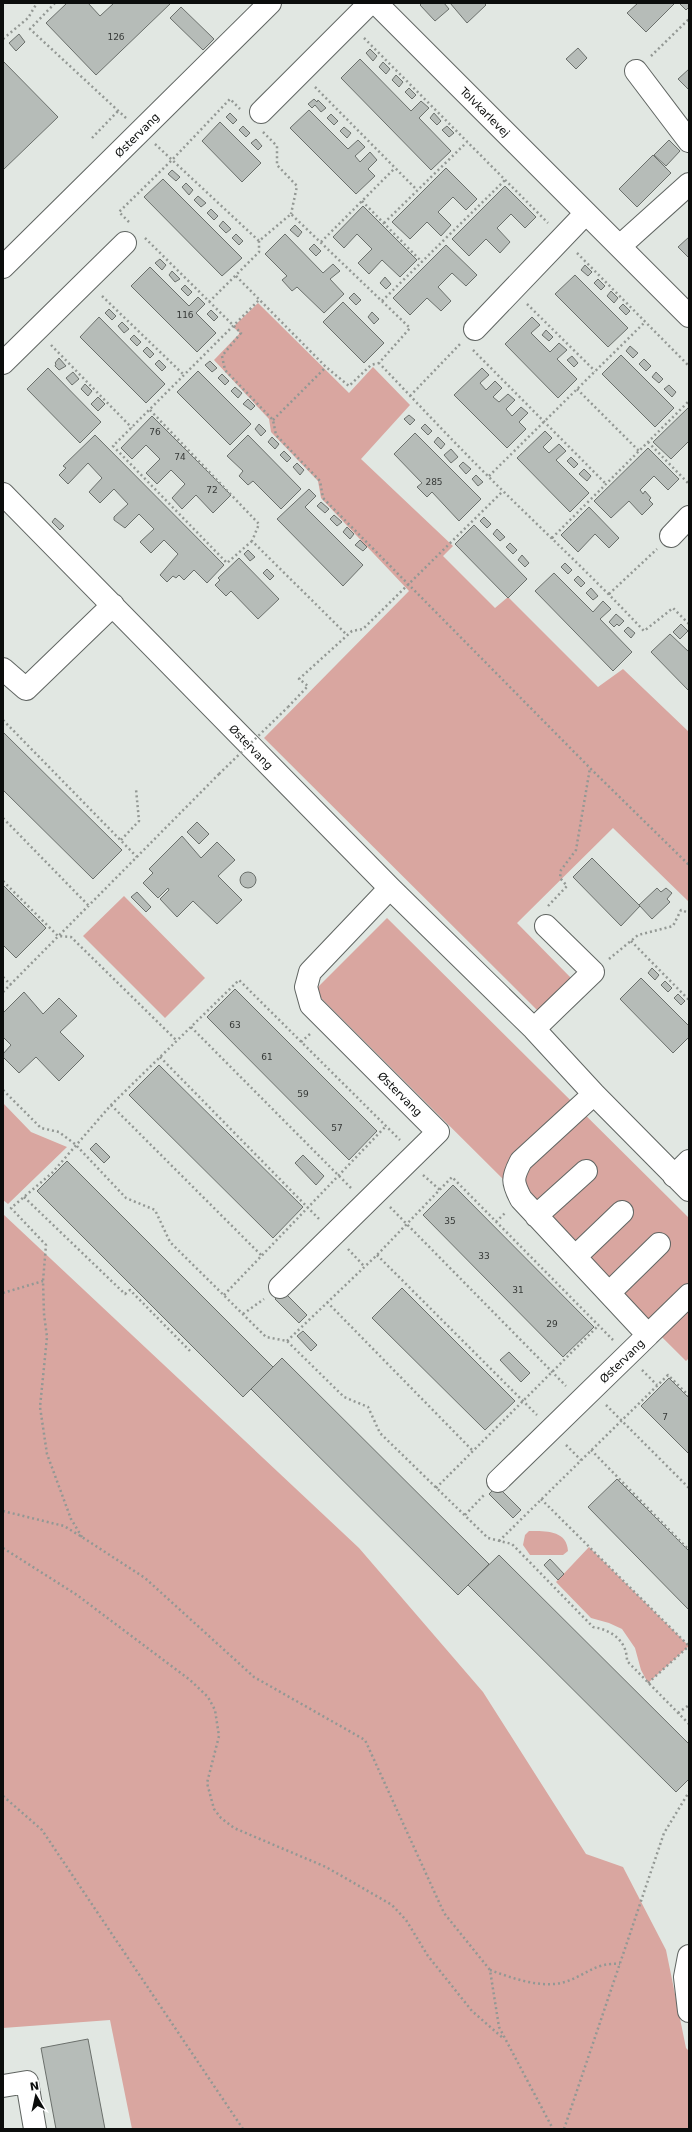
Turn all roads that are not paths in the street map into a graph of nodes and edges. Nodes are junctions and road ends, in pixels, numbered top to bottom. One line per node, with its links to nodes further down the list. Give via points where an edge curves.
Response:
1 (270, 3): 10 (street, Østervang)
2 (380, 5): 4 (street, Tolvkarlevej, via 349,23); 7 (street, Tolvkarlevej)
3 (636, 70): 5 (street)
4 (255, 118)
5 (689, 141)
6 (689, 184): 9 (street)
7 (586, 213): 9 (street, Tolvkarlevej); 12 (street)
8 (134, 235): 13 (street)
9 (620, 246): 11 (street, Tolvkarlevej)
10 (3, 267)
11 (689, 316)
12 (470, 335)
13 (3, 363)
14 (3, 494): 17 (street, Østervang)
15 (689, 517): 16 (street)
16 (671, 536)
17 (113, 605): 18 (street, via 26,689); 19 (street, Østervang)
18 (3, 668)
19 (390, 888): 21 (street, Østervang); 29 (street, Østervang, via 310,972 306,987 311,1005 438,1132)
20 (546, 926): 21 (street, via 593,972)
21 (534, 1029): 22 (street, Østervang)
22 (594, 1094): 24 (street, Østervang); 26 (street, Østervang, via 521,1161 514,1175 514,1187)
23 (586, 1171): 26 (street)
24 (684, 1176)
25 (622, 1212): 28 (street)
26 (536, 1216): 28 (street, Østervang)
27 (659, 1244): 30 (street)
28 (575, 1256): 30 (street, Østervang)
29 (280, 1287)
30 (609, 1293): 32 (street, Østervang)
31 (689, 1295): 32 (street)
32 (648, 1335): 33 (street, Østervang)
33 (498, 1481)
34 (689, 1956): 35 (street, via 685,1977)
35 (689, 2011)
36 (3, 2086): 37 (street, via 27,2082)
37 (35, 2129)

